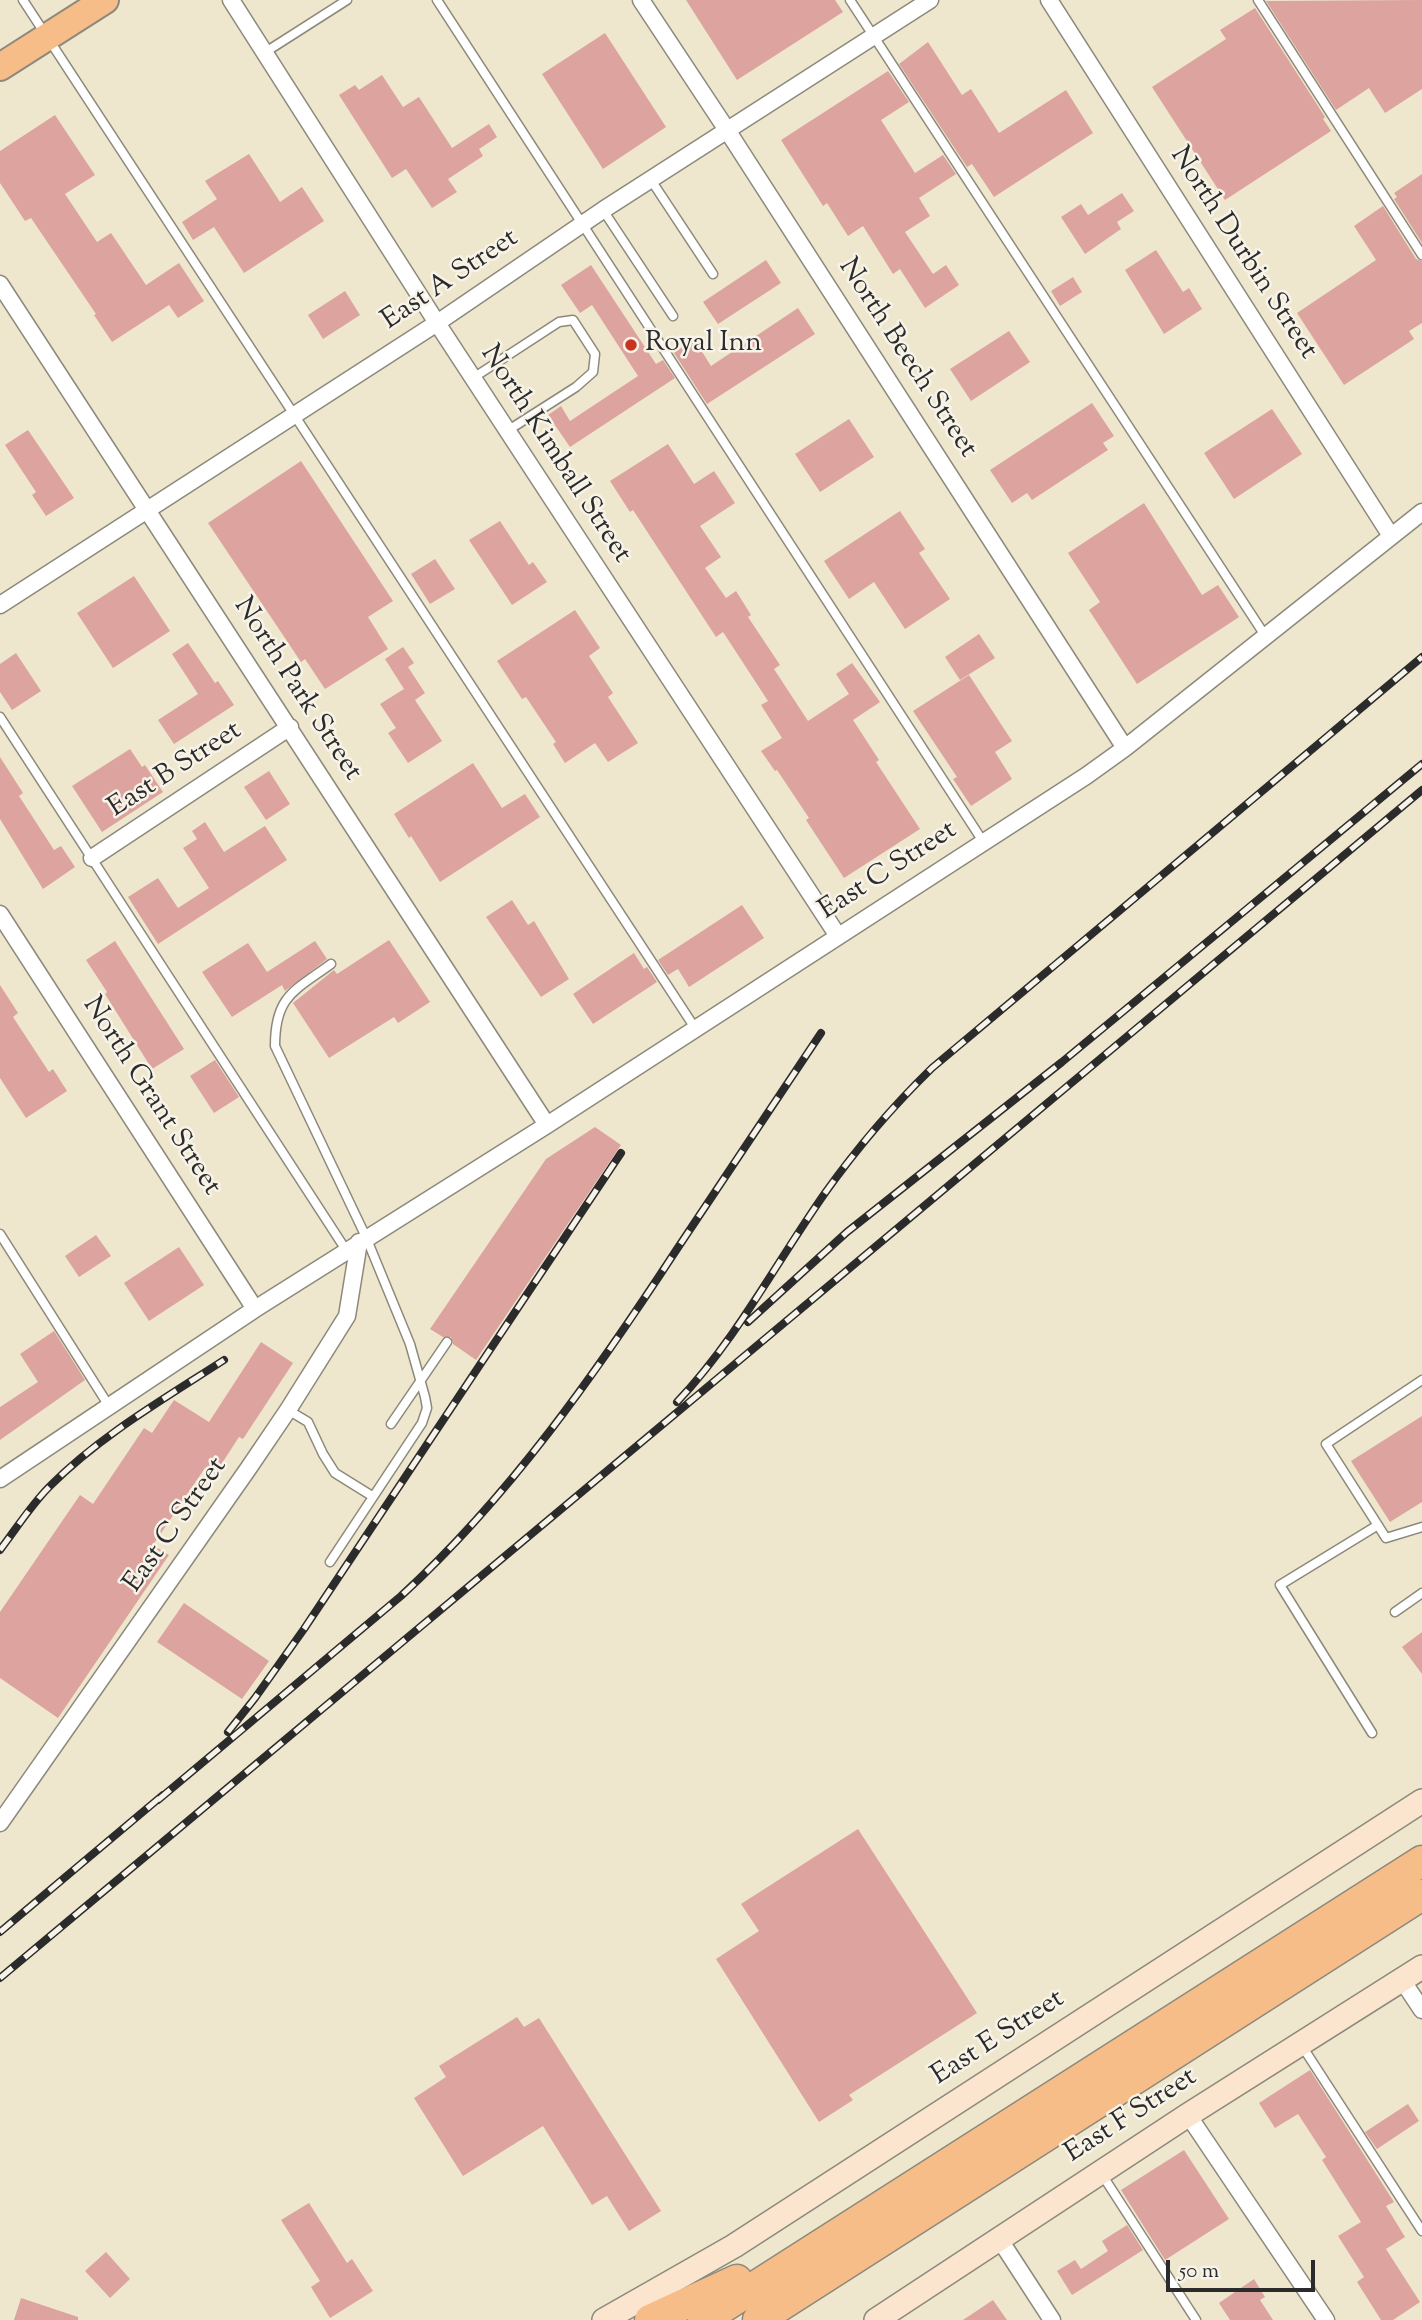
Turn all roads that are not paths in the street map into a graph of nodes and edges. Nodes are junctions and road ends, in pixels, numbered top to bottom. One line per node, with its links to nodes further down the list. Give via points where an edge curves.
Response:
1 (23, 0): 12 (lane)
2 (105, 0): 12 (main road)
3 (231, 0): 13 (street, North Kimball Street)
4 (347, 0): 13 (lane)
5 (437, 0): 18 (lane)
6 (641, 0): 15 (street, North Beech Street)
7 (850, 0): 11 (lane)
8 (930, 0): 11 (street, East A Street)
9 (1049, 0): 29 (street, North Durbin Street)
10 (1258, 0): 19 (lane)
11 (873, 37): 15 (street, East A Street); 31 (lane)
12 (47, 38): 14 (main road); 25 (lane)
13 (264, 53): 23 (street, North Kimball Street)
14 (0, 67)
15 (727, 130): 16 (street, East A Street); 34 (street, North Beech Street)
16 (651, 180): 17 (street, East A Street); 20 (lane)
17 (603, 211): 18 (street, East A Street); 22 (lane)
18 (583, 224): 23 (street, East A Street); 35 (lane)
19 (1422, 255)
20 (713, 274)
21 (0, 284): 27 (street, North Park Street)
22 (673, 316)
23 (437, 323): 24 (street, North Kimball Street); 25 (street, East A Street)
24 (473, 378): 26 (street, North Kimball Street); 26 (lane, via 559,323 573,320 595,354 593,372)
25 (294, 413): 27 (street, East A Street); 40 (lane)
26 (507, 430): 38 (street, North Kimball Street)
27 (146, 511): 30 (street, East A Street); 33 (street, North Park Street)
28 (1422, 512): 29 (street, East C Street)
29 (1391, 536): 31 (street, East C Street)
30 (0, 605)
31 (1266, 637): 34 (street, East C Street)
32 (0, 716): 36 (lane)
33 (290, 727): 36 (street, East B Street); 41 (street, North Park Street)
34 (1125, 748): 35 (street, East C Street)
35 (984, 843): 38 (street, East C Street)
36 (92, 858): 43 (lane)
37 (0, 914): 44 (street, North Grant Street)
38 (838, 936): 40 (street, East C Street)
39 (331, 964): 43 (lane, via 287,996 275,1023 275,1046)
40 (695, 1028): 41 (street, East C Street)
41 (547, 1125): 43 (street, East C Street)
42 (0, 1234): 48 (lane)
43 (357, 1243): 44 (street, East C Street); 46 (lane, via 410,1344); 49 (street, East C Street, via 346,1317)
44 (255, 1309): 48 (street, East C Street)
45 (447, 1342): 46 (lane)
46 (420, 1380): 50 (lane); 52 (lane, via 427,1408 422,1423)
47 (1422, 1380): 53 (lane, via 1326,1444)
48 (109, 1406): 51 (street, East C Street)
49 (288, 1410): 52 (lane, via 308,1422 335,1473); 60 (street, East C Street)
50 (391, 1424)
51 (0, 1479)
52 (372, 1496): 55 (lane)
53 (1378, 1525): 54 (lane, via 1386,1538); 58 (lane, via 1280,1585)
54 (1422, 1527)
55 (330, 1562)
56 (1422, 1593): 57 (lane)
57 (1395, 1612)
58 (1372, 1733)
59 (1422, 1801): 73 (main road, East E Street, via 734,2246)
60 (0, 1823)
61 (1422, 1861): 69 (highway)
62 (1422, 1895): 70 (highway)
63 (1422, 1968): 64 (main road, East F Street)
64 (1402, 1980): 65 (street); 66 (main road, East F Street)
65 (1422, 2010)
66 (1301, 2044): 67 (main road, East F Street); 71 (lane)
67 (1188, 2115): 68 (main road, East F Street); 81 (street)
68 (1101, 2173): 72 (main road, East F Street); 80 (lane)
69 (925, 2178): 74 (highway, via 737,2280); 75 (highway)
70 (943, 2203): 76 (highway); 77 (highway)
71 (1422, 2231)
72 (1000, 2240): 78 (main road, East F Street, via 901,2309); 79 (street)
73 (604, 2320)
74 (650, 2320)
75 (703, 2320)
76 (758, 2320)
77 (786, 2320)
78 (876, 2320)
79 (1052, 2320)
80 (1196, 2320)
81 (1326, 2320)

